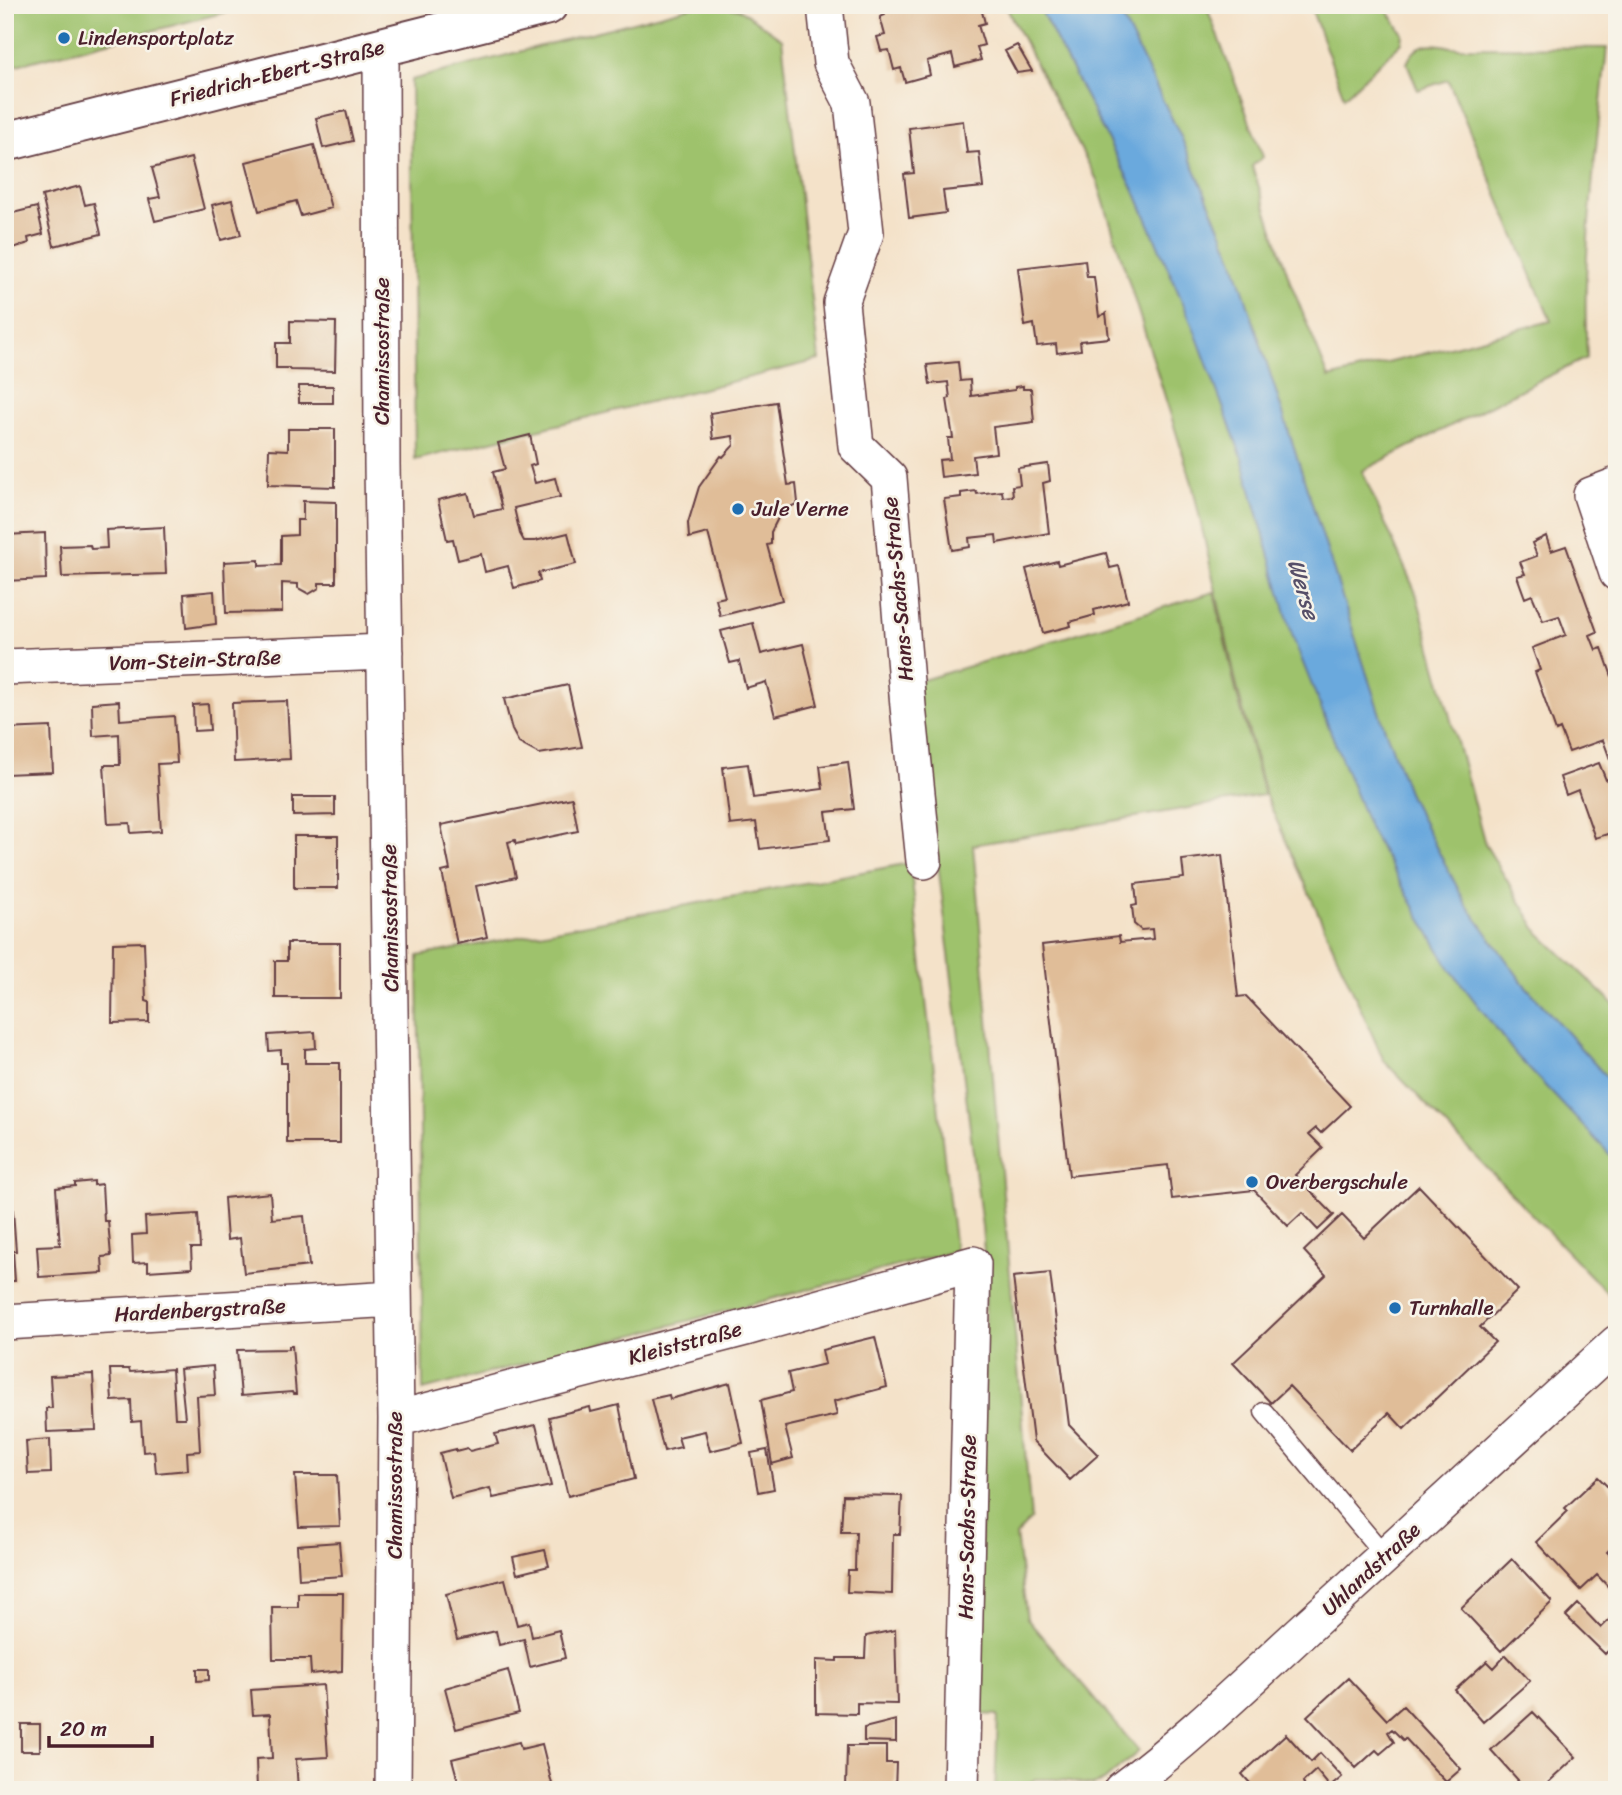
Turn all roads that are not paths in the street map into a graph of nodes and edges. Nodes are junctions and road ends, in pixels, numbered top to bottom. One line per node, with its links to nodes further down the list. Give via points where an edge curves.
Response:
1 (548, 5): 3 (street, Friedrich-Ebert-Straße)
2 (825, 5): 9 (street, Hans-Sachs-Straße, via 831,63 852,103 866,233 841,303 856,446 889,478)
3 (381, 47): 4 (street, Friedrich-Ebert-Straße); 7 (street, Chamissostraße)
4 (5, 142)
5 (1617, 485): 6 (street, via 1591,495)
6 (1617, 573)
7 (384, 652): 8 (street, Vom-Stein-Straße); 11 (street, Chamissostraße)
8 (5, 667)
9 (924, 861)
10 (973, 1264): 15 (street, Kleiststraße); 18 (street, Hans-Sachs-Straße)
11 (394, 1299): 12 (street, Hardenbergstraße); 15 (street, Chamissostraße)
12 (5, 1322)
13 (1617, 1343): 16 (street, Uhlandstraße)
14 (1264, 1412): 16 (lane)
15 (396, 1419): 17 (street, Chamissostraße)
16 (1384, 1556): 19 (street, Uhlandstraße, via 1251,1682)
17 (393, 1790)
18 (961, 1790)
19 (1121, 1790)

